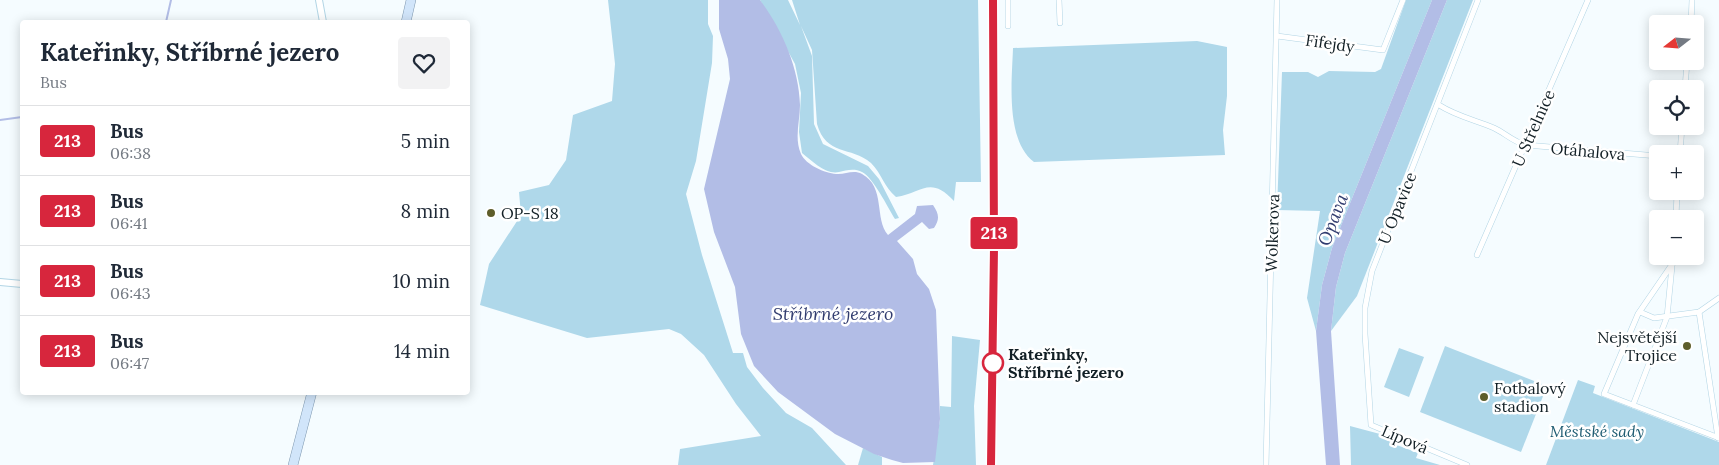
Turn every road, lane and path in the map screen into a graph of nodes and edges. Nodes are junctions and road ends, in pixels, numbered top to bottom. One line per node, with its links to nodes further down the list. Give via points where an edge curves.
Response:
1 (319, 0): 12 (street)
2 (411, 0): 13 (main road)
3 (993, 0): 34 (street)
4 (1008, 0): 15 (street)
5 (1059, 0): 14 (street)
6 (1277, 0): 16 (street, Wolkerova)
7 (1403, 0): 16 (street, Fifejdy, via 1383,50)
8 (1478, 0): 17 (street, U Opavice)
9 (1588, 0): 18 (street, U Střelnice)
10 (1692, 0): 11 (street)
11 (1691, 15)
12 (322, 20)
13 (406, 20)
14 (1060, 23)
15 (1008, 26)
16 (1277, 36): 35 (street, Wolkerova)
17 (1438, 105): 18 (street, Otáhalova); 31 (street, U Opavice, via 1372,270 1365,308)
18 (1526, 145): 19 (street, Otáhalova); 20 (street, U Střelnice)
19 (1649, 155)
20 (1477, 255)
21 (1672, 265): 26 (street)
22 (1673, 265): 28 (street)
23 (0, 282): 24 (street)
24 (20, 284)
25 (1719, 298): 27 (street)
26 (1640, 312): 28 (street, via 1654,318); 30 (street, via 1604,394)
27 (1699, 312): 28 (street); 32 (street)
28 (1667, 317): 30 (street)
29 (311, 395): 33 (main road)
30 (1633, 405): 32 (street)
31 (1371, 425): 36 (street, Lípová)
32 (1719, 438)
33 (293, 465)
34 (991, 465)
35 (1266, 465)
36 (1468, 465)

